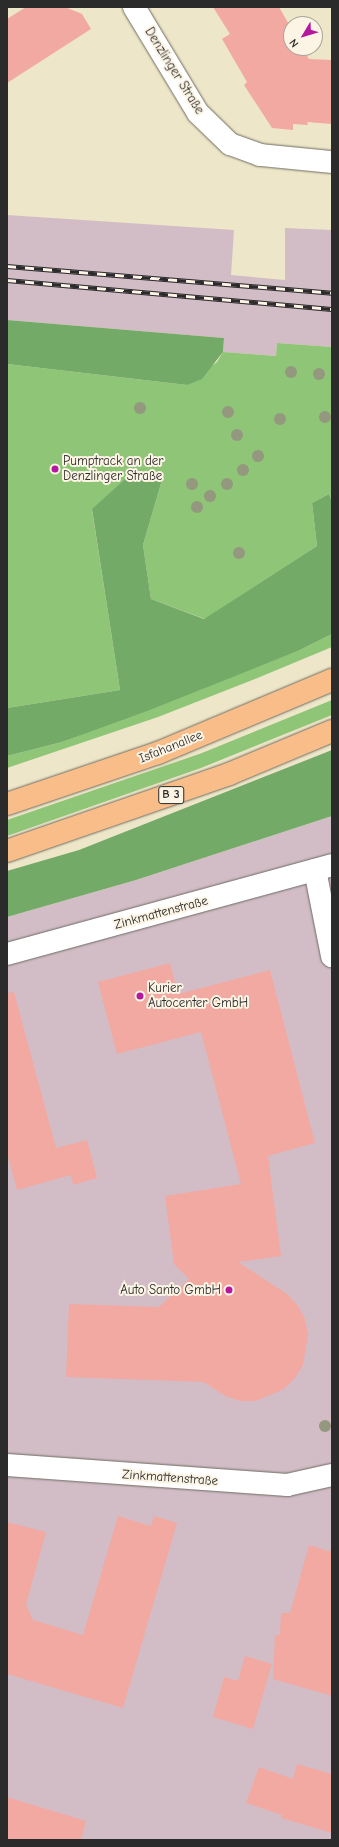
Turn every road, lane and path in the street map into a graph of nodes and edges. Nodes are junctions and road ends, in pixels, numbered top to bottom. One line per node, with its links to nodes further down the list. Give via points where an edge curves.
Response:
1 (134, 7): 2 (street, Denzlinger Straße, via 198,113 230,144 260,155)
2 (332, 162)
3 (332, 680): 5 (highway, Isfahanallee, via 158,753)
4 (332, 731): 6 (highway, B 3, via 229,774)
5 (7, 804)
6 (7, 851)
7 (324, 867): 8 (street, Zinkmattenstraße); 9 (street, Zinkmattenstraße)
8 (7, 954)
9 (332, 956)
10 (7, 1465): 11 (street, Zinkmattenstraße, via 287,1485)
11 (332, 1475)

